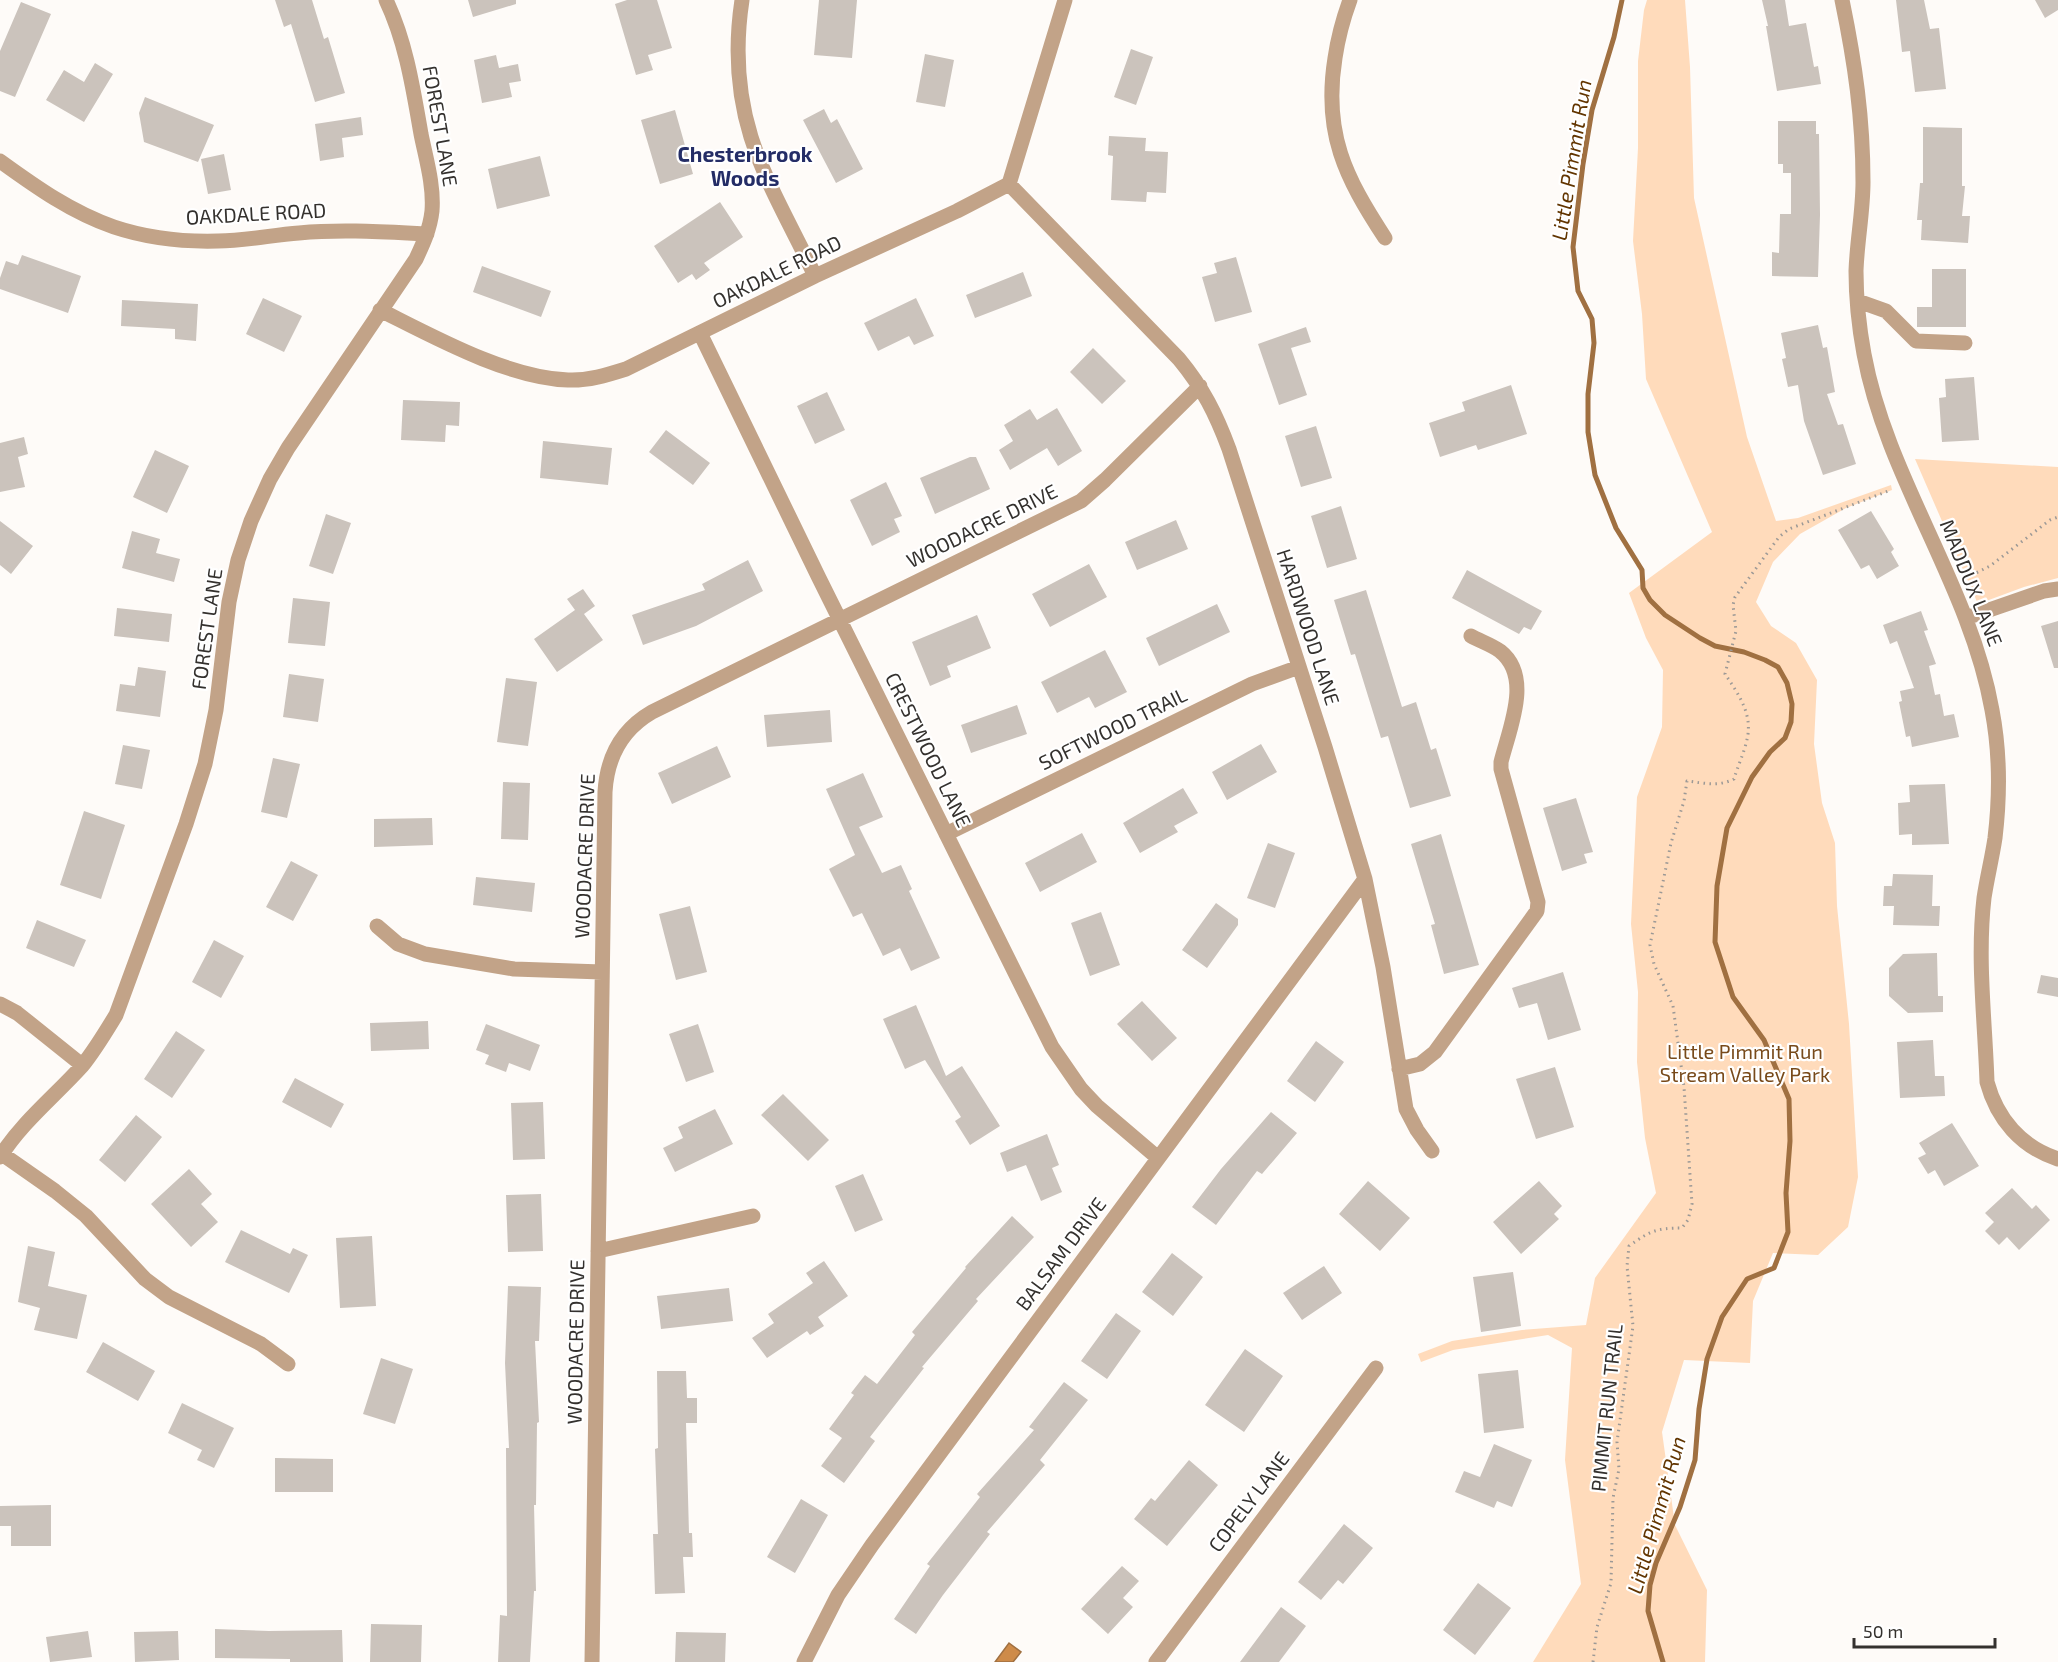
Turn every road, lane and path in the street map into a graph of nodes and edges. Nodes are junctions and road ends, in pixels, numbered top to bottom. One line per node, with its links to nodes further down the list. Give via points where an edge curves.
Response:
1 (386, 0): 8 (street, FOREST LANE, via 406,55 432,188)
2 (742, 0): 10 (street, via 738,65 749,129)
3 (1065, 0): 7 (street)
4 (1350, 0): 9 (street, via 1331,83 1331,118 1350,180)
5 (1842, 0): 11 (street, MADDUX LANE, via 1863,134)
6 (0, 161): 8 (street, OAKDALE ROAD, via 76,212 148,236 219,241 300,232)
7 (1009, 184): 10 (street, OAKDALE ROAD); 15 (street, HARDWOOD LANE, via 1179,359)
8 (427, 234): 12 (street, FOREST LANE, via 416,260)
9 (1385, 238)
10 (815, 276): 13 (street, OAKDALE ROAD)
11 (1858, 301): 14 (street, via 1886,311 1916,341); 16 (street, MADDUX LANE, via 1864,355 1875,400)
12 (380, 310): 13 (street, OAKDALE ROAD, via 513,371 540,378 599,377 626,369); 29 (street, FOREST LANE, via 288,448 251,521 229,602 205,764 116,1015)
13 (700, 333): 21 (street, CRESTWOOD LANE)
14 (1965, 343)
15 (1200, 386): 21 (street, WOODACRE DRIVE, via 1081,501); 23 (street, HARDWOOD LANE, via 1229,449)
16 (1907, 484): 20 (street, MADDUX LANE); 42 (path, PIMMIT RUN TRAIL, via 1790,529 1768,550 1735,597 1736,631 1725,674 1742,700 1748,734 1734,779 1723,784 1687,781 1650,945 1673,1006 1684,1087 1692,1204 1682,1228 1660,1228 1629,1246 1633,1326 1617,1442 1619,1469 1613,1498 1611,1583 1597,1627)
17 (2058, 517): 18 (path, via 1984,570 1966,579)
18 (1962, 569)
19 (2058, 590): 20 (street, via 2044,591)
20 (1966, 618): 34 (street, MADDUX LANE, via 1984,676 1998,755 1995,838 1984,899 1982,964 1987,1082 2003,1119 2021,1139)
21 (840, 619): 24 (street, CRESTWOOD LANE); 27 (street, WOODACRE DRIVE, via 652,712 633,725 617,745 606,786)
22 (1471, 636): 30 (street, via 1500,651 1515,674 1518,696 1501,769 1538,902 1537,911 1435,1052 1420,1064)
23 (1299, 667): 24 (street, SOFTWOOD TRAIL, via 1252,684); 25 (street, HARDWOOD LANE)
24 (946, 834): 33 (street, CRESTWOOD LANE, via 1066,1070 1097,1106)
25 (1365, 879): 30 (street, HARDWOOD LANE); 33 (street, BALSAM DRIVE)
26 (377, 926): 27 (street, via 398,944 425,954 514,969)
27 (602, 972): 36 (street, WOODACRE DRIVE)
28 (0, 1004): 29 (street)
29 (82, 1065): 32 (street, FOREST LANE, via 30,1118)
30 (1399, 1069): 31 (street, HARDWOOD LANE, via 1406,1109)
31 (1432, 1151)
32 (1, 1155): 37 (street, via 86,1216 145,1279 169,1297 261,1344)
33 (1158, 1158): 40 (street, BALSAM DRIVE, via 854,1571)
34 (2058, 1159)
35 (753, 1216): 36 (street)
36 (598, 1251): 39 (street, WOODACRE DRIVE)
37 (288, 1364)
38 (1376, 1368): 41 (street, COPELY LANE)
39 (592, 1662)
40 (804, 1662)
41 (1156, 1662)
42 (1593, 1662)

